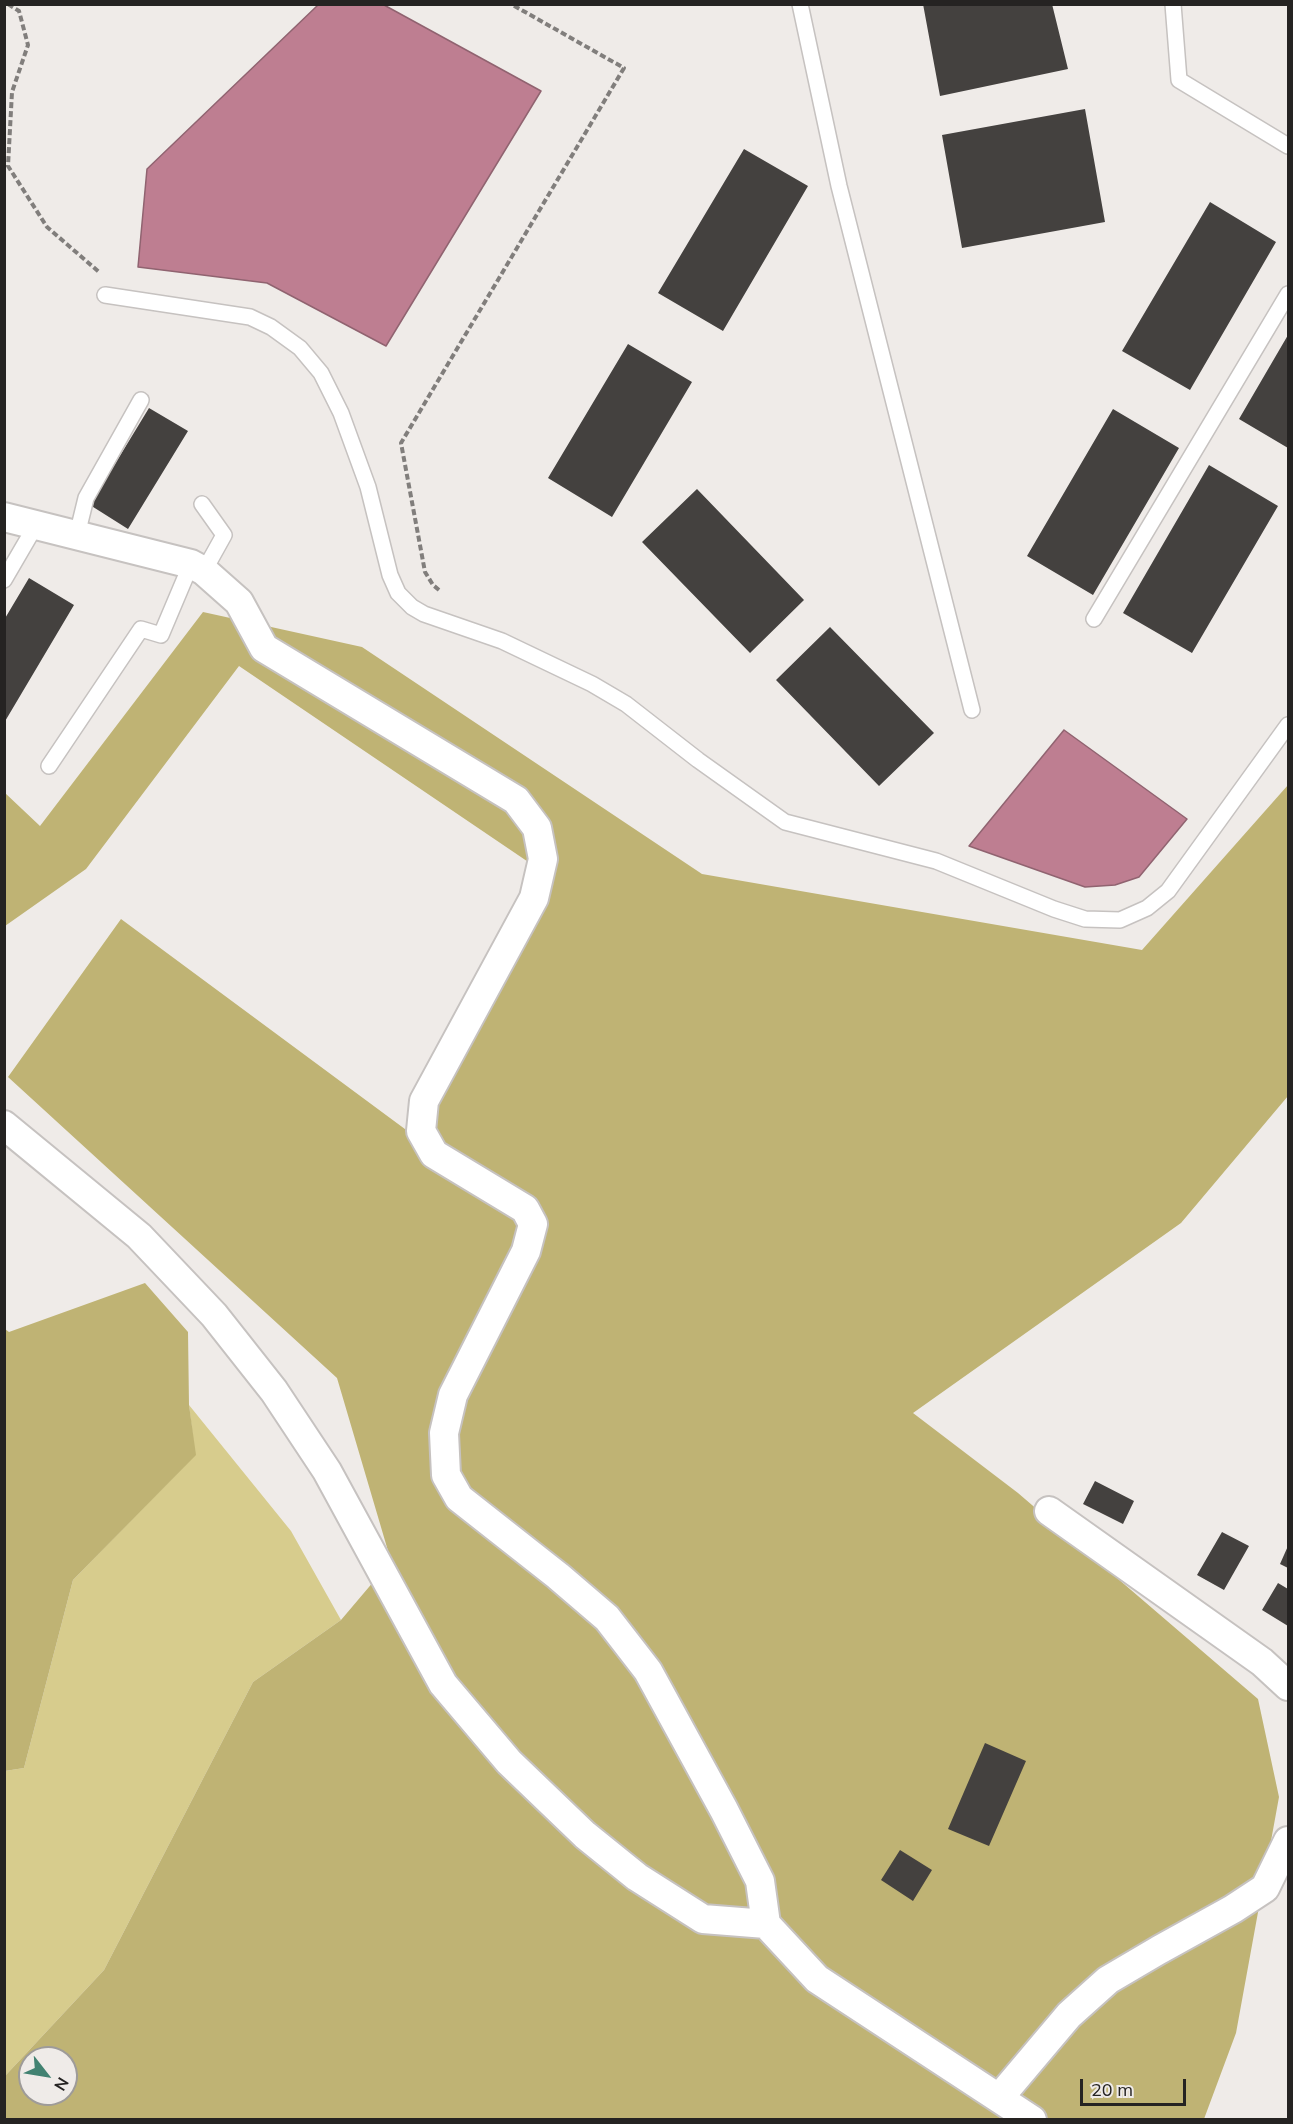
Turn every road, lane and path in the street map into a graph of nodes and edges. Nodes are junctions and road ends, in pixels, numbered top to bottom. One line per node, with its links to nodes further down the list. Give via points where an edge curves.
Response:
1 (8, 4): 7 (path, via 19,10 28,45 12,92 8,166 47,227 101,273)
2 (511, 4): 15 (path, via 624,68 401,443 425,572)
3 (800, 4): 17 (lane, via 839,186)
4 (1173, 4): 5 (lane, via 1179,80)
5 (1288, 146)
6 (1288, 294): 16 (lane)
7 (105, 295): 18 (lane, via 250,317 300,348 321,373 341,413 368,488 390,575 398,593 412,607 502,641 592,684 626,704 785,822 936,861 1085,919 1119,920 1147,908 1168,891)
8 (141, 400): 12 (lane, via 86,498)
9 (202, 504): 13 (lane, via 224,535)
10 (4, 517): 11 (street)
11 (36, 525): 12 (street); 14 (lane)
12 (77, 536): 13 (street)
13 (198, 568): 19 (lane, via 161,635 141,629); 24 (street, via 239,602 264,648 516,800 537,828 543,859 534,898 424,1101 421,1131 434,1154 525,1209 533,1224 526,1251 453,1395 444,1433 446,1475 459,1498 607,1618 648,1671 759,1881)
14 (4, 580)
15 (440, 591)
16 (1094, 619)
17 (972, 710)
18 (1288, 725)
19 (49, 766)
20 (4, 1125): 24 (street, via 139,1236 214,1315 274,1391 327,1471 443,1684 509,1762 585,1835 637,1877 703,1919)
21 (1049, 1511): 22 (street, via 1262,1662)
22 (1288, 1686)
23 (1288, 1841): 25 (street, via 1265,1888 1108,1980 1069,2015)
24 (766, 1924): 25 (street, via 817,1979)
25 (999, 2097): 26 (street)
26 (1032, 2120)

